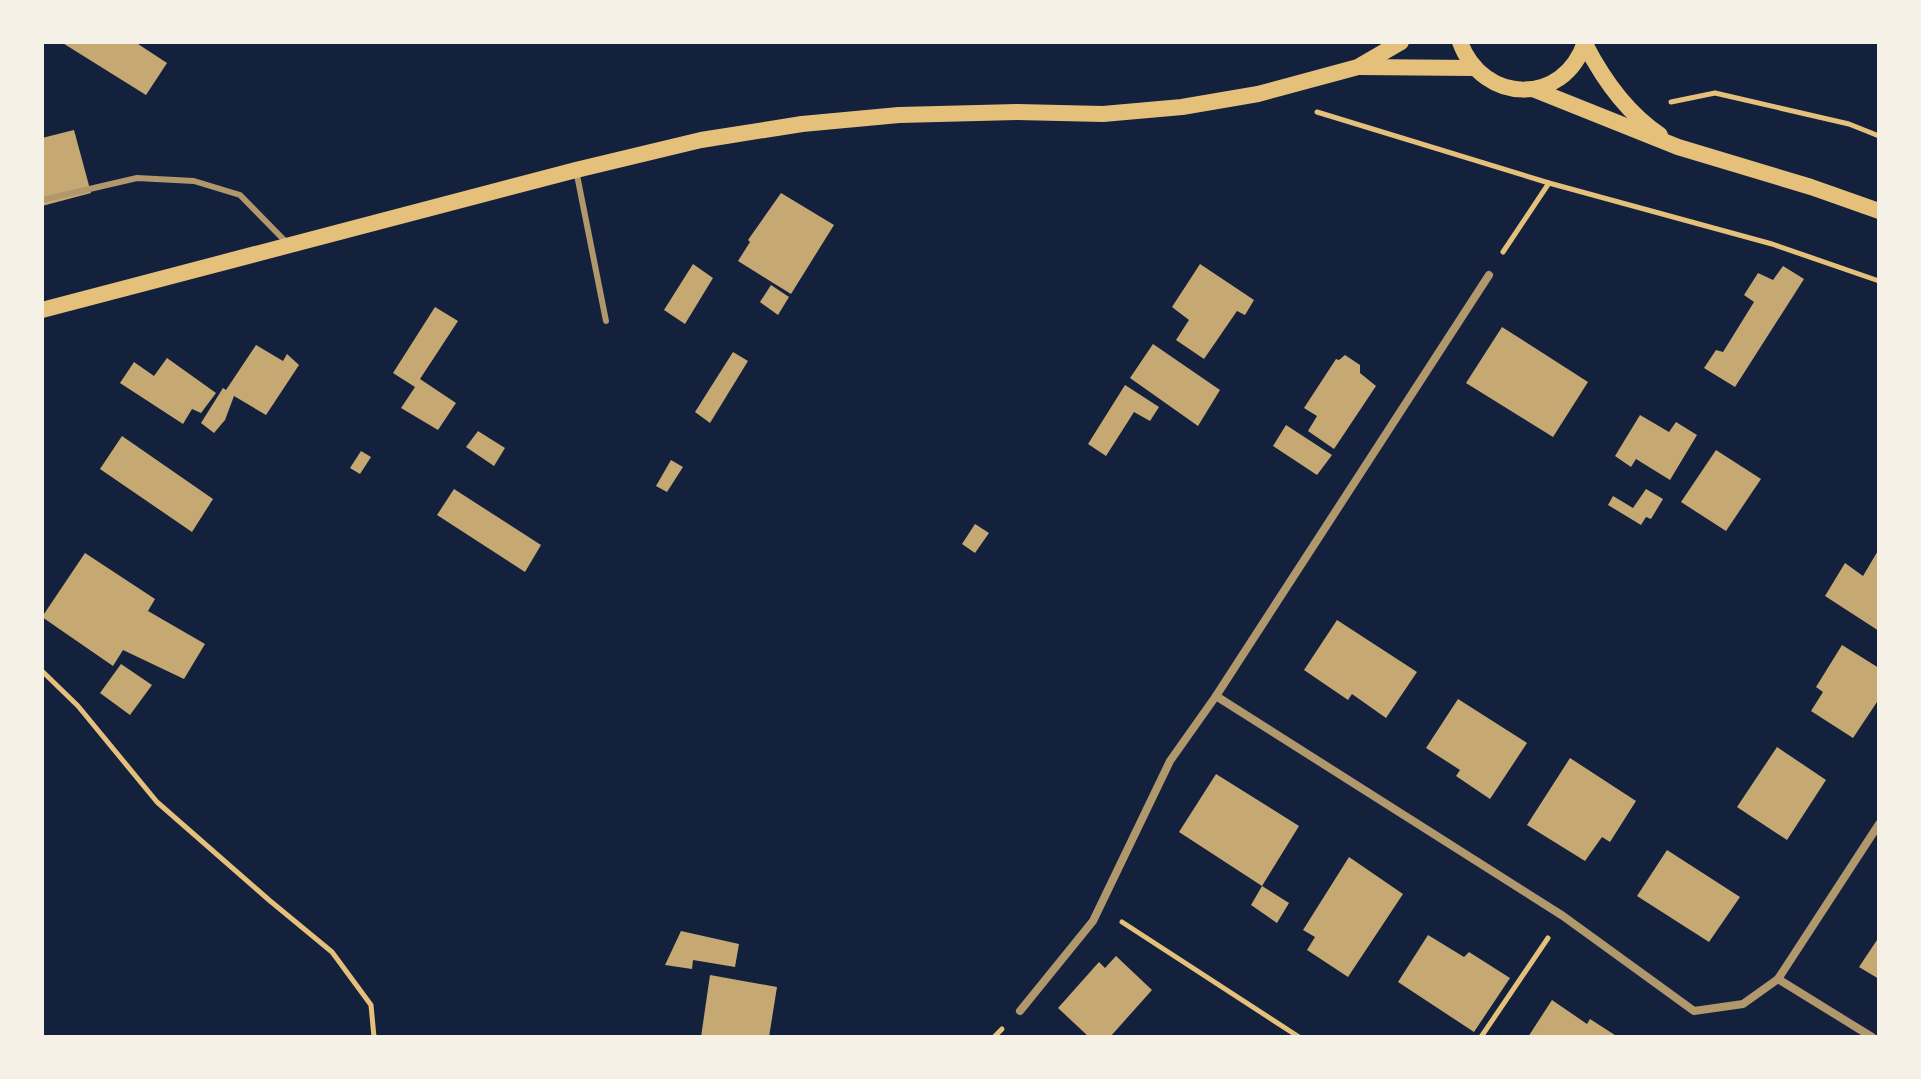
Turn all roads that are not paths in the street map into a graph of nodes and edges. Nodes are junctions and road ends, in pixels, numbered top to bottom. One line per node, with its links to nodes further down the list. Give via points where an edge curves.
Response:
1 (1401, 42): 4 (main road)
2 (1460, 42): 5 (main road)
3 (1585, 43): 6 (main road, via 1571,69 1554,83); 7 (main road, via 1631,110)
4 (1358, 67): 5 (main road); 8 (main road, via 1258,94 1182,107 1103,114 899,115 802,124 701,140)
5 (1474, 68): 6 (main road, via 1501,86)
6 (1533, 89): 7 (main road)
7 (1678, 147): 10 (main road)
8 (576, 170): 11 (main road); 14 (lane)
9 (42, 200): 11 (lane, via 137,178 194,181 240,195)
10 (1879, 211)
11 (291, 246): 13 (main road)
12 (1489, 275): 15 (street)
13 (42, 310)
14 (606, 321)
15 (1216, 696): 17 (street, via 1563,916 1694,1011 1743,1004); 18 (street, via 1170,761 1093,921)
16 (1879, 824): 17 (street)
17 (1778, 979): 19 (street)
18 (1020, 1011)
19 (1872, 1037)

